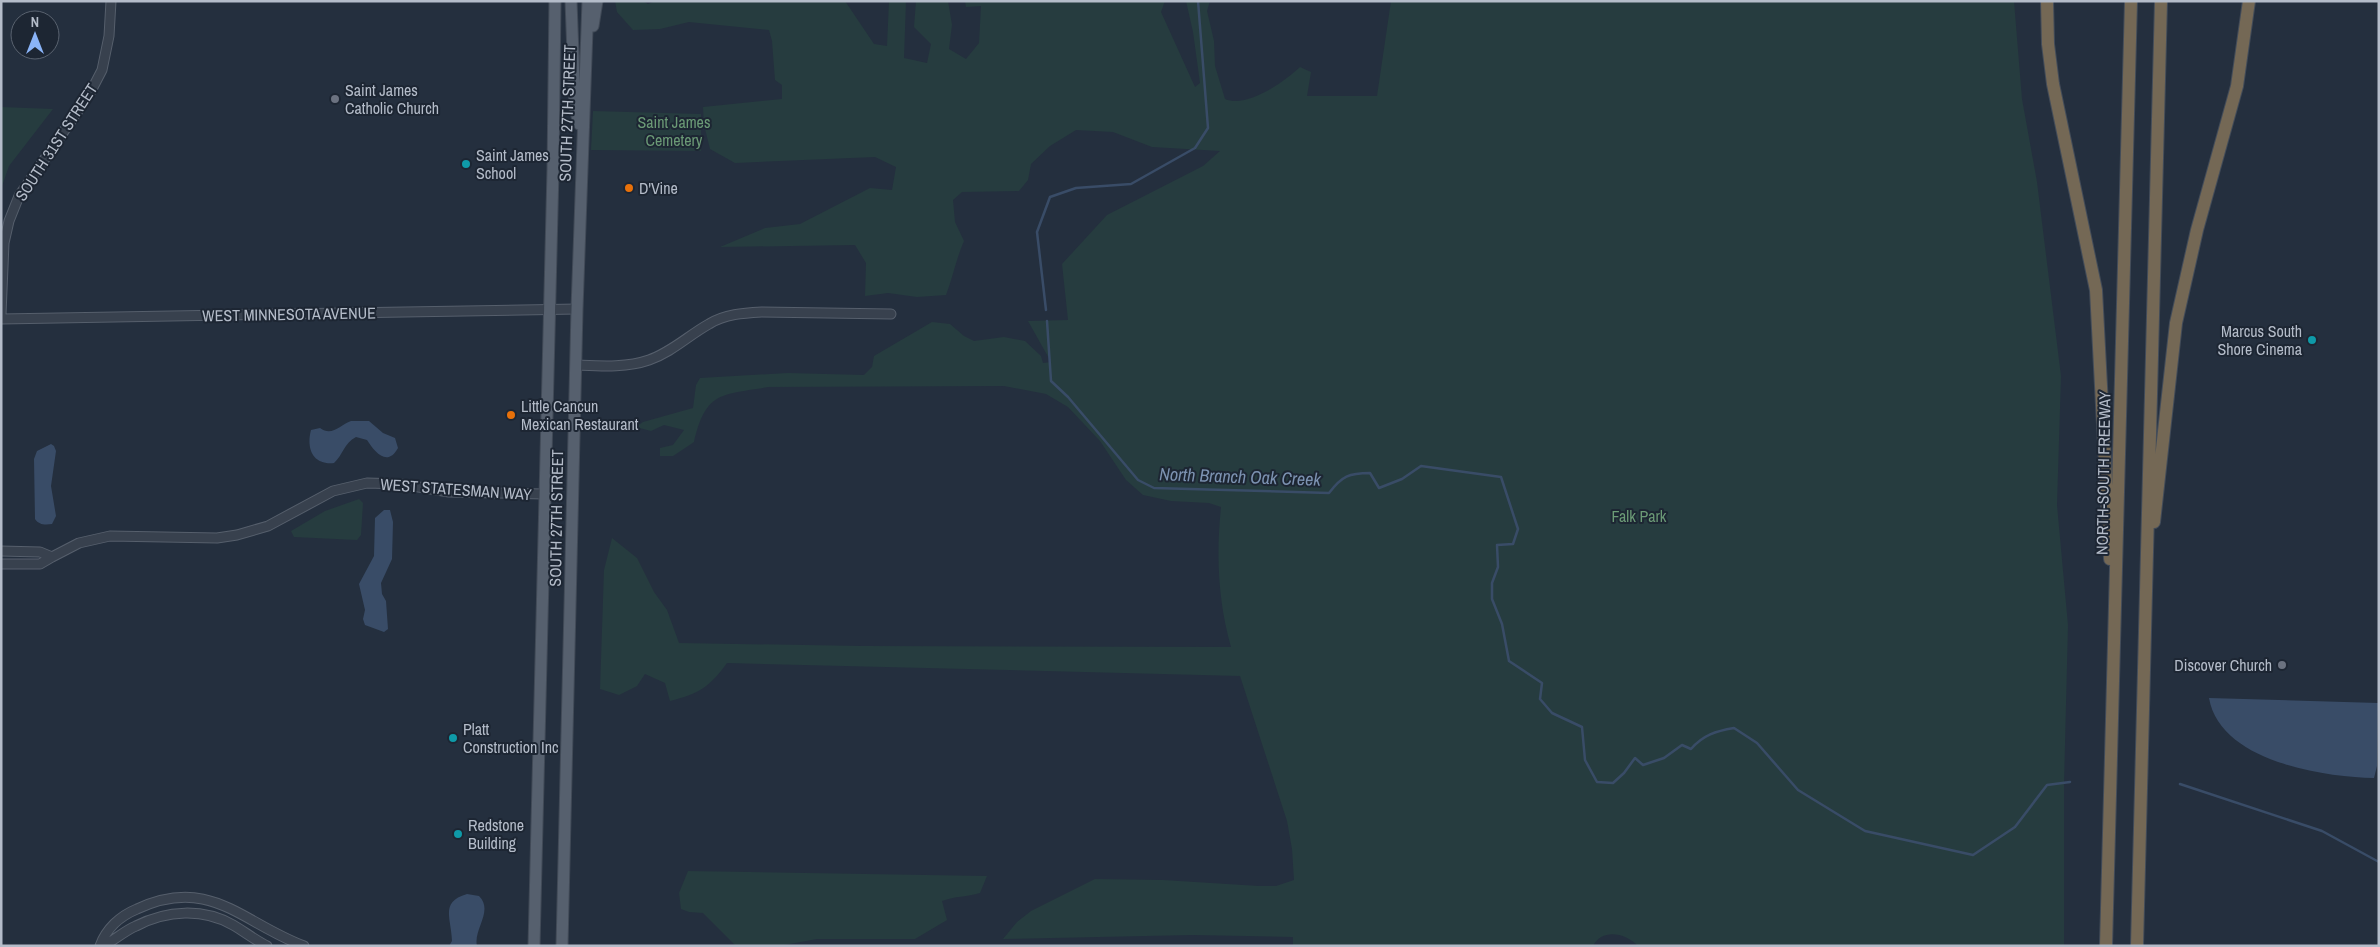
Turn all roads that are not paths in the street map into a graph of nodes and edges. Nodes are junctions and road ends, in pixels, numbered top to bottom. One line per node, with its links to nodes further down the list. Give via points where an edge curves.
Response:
1 (111, 1): 14 (street, SOUTH 31ST STREET, via 110,36 102,70 89,95 18,196 9,221 4,243)
2 (555, 1): 12 (main road, SOUTH 27TH STREET)
3 (571, 1): 11 (main road, via 575,108)
4 (588, 1): 10 (main road, SOUTH 27TH STREET)
5 (597, 1): 10 (main road)
6 (2047, 1): 23 (highway, via 2053,84 2096,290)
7 (2131, 1): 23 (highway, NORTH-SOUTH FREEWAY)
8 (2161, 1): 22 (highway)
9 (2249, 1): 22 (highway, via 2237,86 2197,230 2176,323)
10 (586, 64): 11 (main road, SOUTH 27TH STREET)
11 (582, 143): 13 (main road, SOUTH 27TH STREET)
12 (549, 309): 13 (street, WEST MINNESOTA AVENUE); 16 (street, WEST MINNESOTA AVENUE); 18 (main road, SOUTH 27TH STREET)
13 (577, 309): 17 (main road, SOUTH 27TH STREET)
14 (1, 314)
15 (891, 314): 17 (street, via 742,314 710,323 650,360 621,366)
16 (1, 318)
17 (576, 365): 28 (main road, SOUTH 27TH STREET)
18 (545, 494): 20 (street, WEST STATESMAN WAY, via 449,492 400,484 367,484 333,491 268,526 237,535 217,538 110,536 79,543); 27 (main road, SOUTH 27TH STREET)
19 (1, 551): 20 (street, via 40,552)
20 (52, 557): 21 (street, WEST STATESMAN WAY, via 40,564)
21 (1, 564)
22 (2144, 626): 30 (highway)
23 (2115, 664): 29 (highway, NORTH-SOUTH FREEWAY)
24 (102, 946): 25 (street, via 156,917 190,913 220,919); 26 (street, via 104,934 133,910 151,902 184,898 223,904)
25 (266, 946)
26 (304, 946)
27 (534, 946)
28 (562, 946)
29 (2106, 946)
30 (2137, 946)

